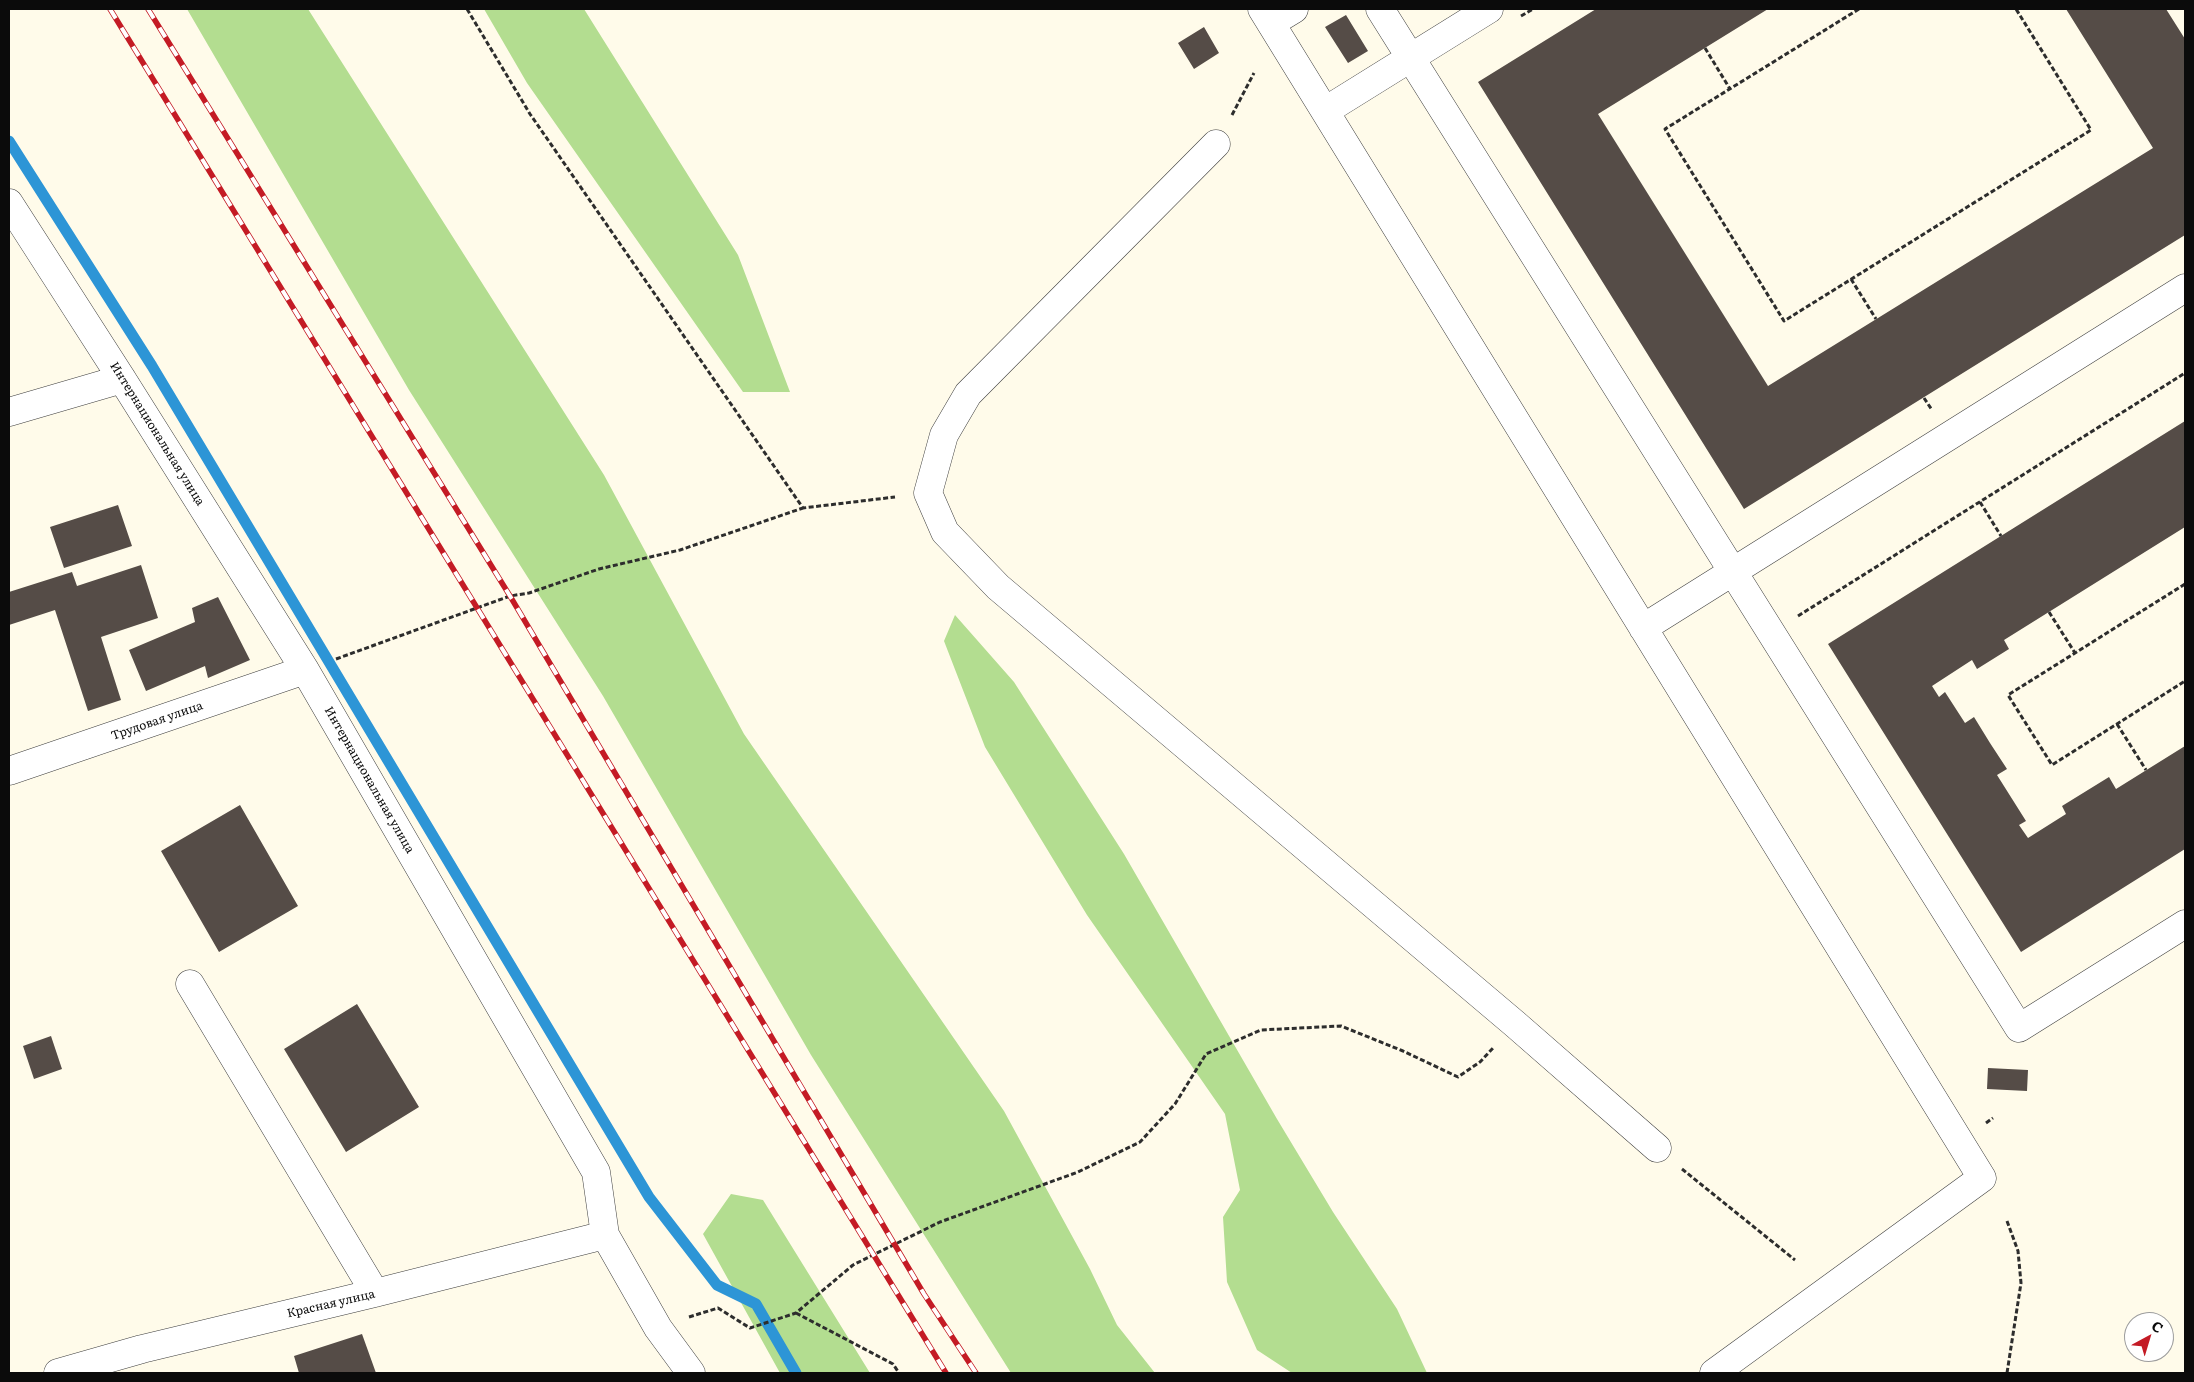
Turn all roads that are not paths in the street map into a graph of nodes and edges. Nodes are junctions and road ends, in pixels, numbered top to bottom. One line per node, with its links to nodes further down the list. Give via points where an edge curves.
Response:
1 (1294, 9): 4 (street)
2 (1380, 9): 5 (street)
3 (1488, 9): 5 (street)
4 (1267, 16): 6 (street)
5 (1410, 58): 6 (street); 12 (street)
6 (1325, 111): 13 (street)
7 (1216, 144): 18 (street, via 968,394 944,435 928,493 945,532 998,588 1515,1024)
8 (9, 203): 10 (street, Интернациональная улица)
9 (2185, 288): 12 (street)
10 (122, 379): 11 (street); 14 (street, Интернациональная улица)
11 (9, 412)
12 (1732, 572): 13 (street); 16 (street, via 2019,1028)
13 (1643, 628): 24 (street, via 1982,1178)
14 (305, 670): 15 (street, Трудовая улица); 19 (street, Интернациональная улица, via 596,1172)
15 (9, 771)
16 (2185, 924)
17 (190, 984): 20 (street)
18 (1657, 1148)
19 (605, 1235): 20 (street, Красная улица); 23 (street, Интернациональная улица, via 658,1328)
20 (376, 1293): 21 (street, Красная улица)
21 (122, 1364): 22 (street, Красная улица)
22 (58, 1373)
23 (691, 1373)
24 (1714, 1373)

